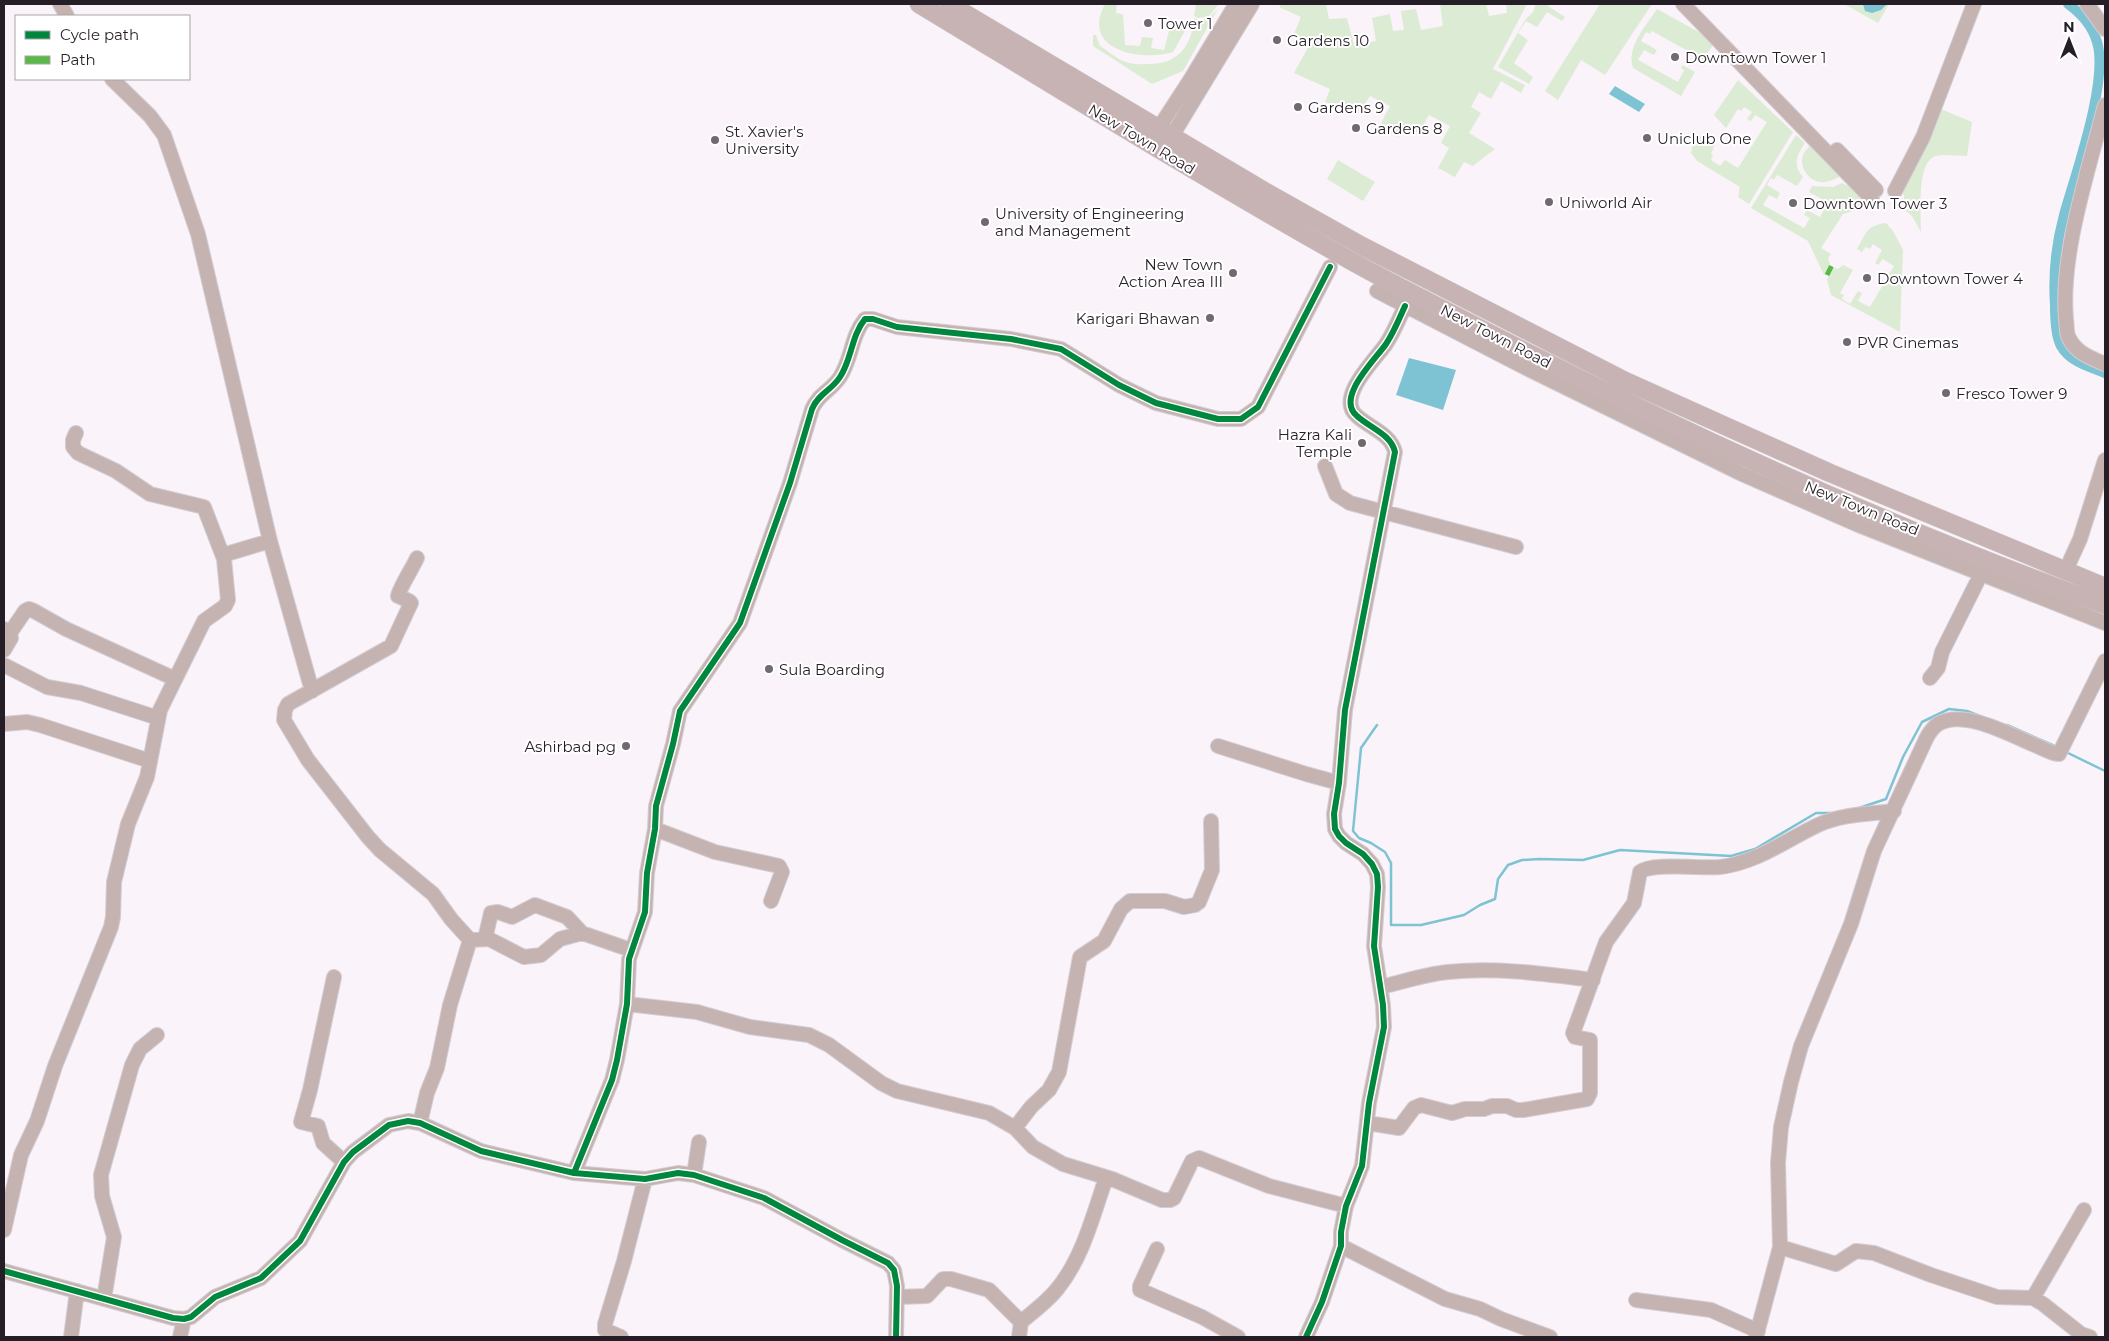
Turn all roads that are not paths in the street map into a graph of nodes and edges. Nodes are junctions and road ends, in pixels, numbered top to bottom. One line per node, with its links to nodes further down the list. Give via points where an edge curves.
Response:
1 (60, 4): 11 (street)
2 (919, 4): 17 (main road, New Town Road)
3 (949, 4): 15 (main road, New Town Road)
4 (1236, 4): 15 (street)
5 (1252, 4): 15 (street)
6 (1683, 4): 16 (street)
7 (1693, 4): 16 (street)
8 (1968, 4): 18 (street, via 1919,134)
9 (1974, 4): 18 (street, via 1923,137)
10 (2087, 4): 12 (street)
11 (66, 15)
12 (2105, 29)
13 (113, 80): 27 (street, via 150,116 164,135 203,252)
14 (2105, 105): 22 (street, via 2073,235 2064,298 2068,337 2083,355)
15 (1166, 131): 17 (street); 33 (main road, New Town Road, via 1346,237 1476,298 1661,397 1830,473)
16 (1817, 136): 18 (street)
17 (1156, 147): 34 (main road, New Town Road, via 1341,256 1600,390 1849,504)
18 (1884, 193)
19 (1330, 267): 50 (street, via 1258,407 1240,419 1218,419 1156,403 1061,349 1011,339 897,327 865,319 858,327 839,379 817,399 812,409 790,483 740,623 680,711 658,797)
20 (1377, 292): 21 (street)
21 (1405, 306): 26 (street, via 1394,332 1358,379 1350,401 1355,415 1393,444 1394,462); 32 (street, via 1742,474)
22 (2105, 364)
23 (76, 433): 29 (street, via 73,447 78,453 150,494 204,507)
24 (2105, 460): 31 (street)
25 (1325, 466): 26 (street, via 1336,494 1350,503)
26 (1384, 512): 28 (street); 47 (street, via 1356,643 1345,710)
27 (270, 540): 29 (street); 42 (street)
28 (1516, 547)
29 (223, 555): 41 (street, via 227,603 204,621)
30 (417, 558): 42 (street, via 398,593 411,603 391,646)
31 (2070, 561)
32 (1981, 574): 35 (street); 40 (street, via 1942,652 1938,668)
33 (2105, 587)
34 (2105, 605)
35 (2105, 623)
36 (7, 631): 37 (street, via 11,638); 41 (street, via 29,609)
37 (4, 650)
38 (2105, 661): 48 (street, via 2059,752 1973,721 1947,720 1929,734)
39 (4, 665): 43 (street, via 47,687 81,692)
40 (1930, 678)
41 (175, 679): 43 (street)
42 (312, 691): 54 (street, via 288,704 284,716 286,726 308,760 368,837 432,894)
43 (158, 718): 46 (street)
44 (4, 724): 46 (street, via 28,722 40,725)
45 (1218, 746): 47 (street)
46 (150, 761): 72 (street, via 128,824 114,882 111,927 21,1155)
47 (1339, 783): 58 (street, via 1335,830 1346,843 1363,854 1377,874 1374,946)
48 (1894, 811): 57 (street, via 1832,820 1784,844 1729,865 1644,869 1639,876 1634,903 1606,942); 74 (street, via 1874,851 1851,924 1801,1046 1791,1082 1781,1126 1778,1163)
49 (1211, 821): 63 (street, via 1212,870 1199,902 1184,907 1164,901 1130,901 1121,909 1104,941 1080,957 1059,1072 1049,1090)
50 (655, 829): 51 (street, via 715,852 781,867); 55 (street, via 647,873 645,912)
51 (771, 901)
52 (582, 934): 53 (street, via 560,939 541,955 524,957); 53 (street, via 567,917 535,905 512,917 491,913); 55 (street)
53 (485, 939): 54 (street)
54 (470, 940): 61 (street)
55 (631, 950): 59 (street)
56 (334, 977): 65 (street, via 301,1122 318,1126 323,1143)
57 (1594, 980): 58 (street, via 1475,970 1438,973); 62 (street, via 1573,1033 1590,1040 1590,1092 1587,1099 1518,1110 1492,1106 1452,1112 1421,1105 1414,1108 1399,1128)
58 (1381, 988): 62 (street, via 1384,1027 1370,1093)
59 (627, 1004): 63 (street, via 697,1012 750,1027 808,1035 829,1044 881,1083 897,1090 981,1110); 66 (street, via 612,1080)
60 (157, 1035): 80 (street, via 140,1049 130,1070 101,1175 102,1196 114,1237)
61 (420, 1123): 65 (street, via 408,1121 389,1125); 66 (street, via 482,1151)
62 (1368, 1123): 70 (street, via 1362,1166)
63 (1015, 1128): 68 (street, via 1041,1152 1069,1166)
64 (699, 1142): 67 (street)
65 (344, 1162): 82 (street, via 293,1250 261,1278 224,1293)
66 (574, 1173): 69 (street)
67 (694, 1175): 69 (street, via 678,1173); 78 (street, via 764,1198 888,1262 894,1270)
68 (1106, 1178): 70 (street, via 1162,1200 1170,1200 1174,1198 1192,1161 1199,1158 1269,1186); 83 (street, via 1069,1273 1050,1296)
69 (645, 1180): 88 (street, via 605,1324 605,1330)
70 (1346, 1206): 73 (street)
71 (2084, 1210): 79 (street)
72 (4, 1230)
73 (1341, 1246): 92 (street); 93 (street, via 1445,1299 1480,1309)
74 (1780, 1247): 79 (street, via 1836,1264 1856,1251 1874,1253 1997,1297); 84 (street)
75 (1156, 1249): 91 (street, via 1140,1290)
76 (4, 1271): 77 (street)
77 (77, 1291): 80 (street); 86 (street)
78 (898, 1297): 83 (street, via 927,1296 941,1281 952,1279 989,1290); 89 (street)
79 (2033, 1298): 85 (street)
80 (104, 1299): 82 (street)
81 (1636, 1300): 84 (street, via 1711,1310)
82 (184, 1319): 87 (street)
83 (1021, 1322): 90 (street)
84 (1757, 1334)
85 (2083, 1336)
86 (71, 1337)
87 (180, 1337)
88 (621, 1337)
89 (896, 1337)
90 (1019, 1337)
91 (1238, 1337)
92 (1306, 1337)
93 (1550, 1337)

